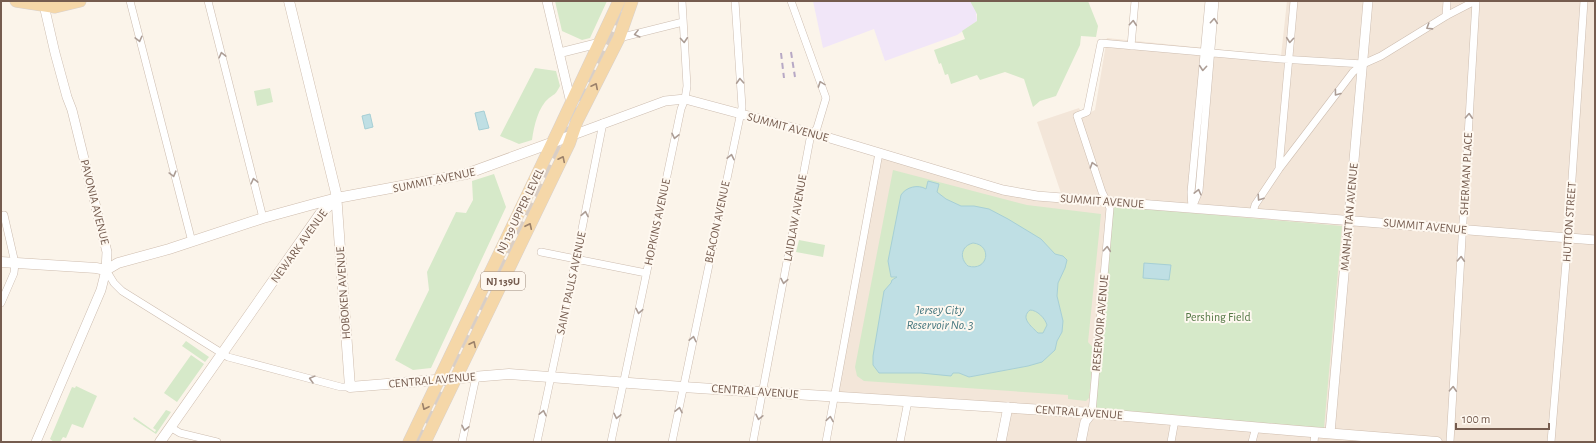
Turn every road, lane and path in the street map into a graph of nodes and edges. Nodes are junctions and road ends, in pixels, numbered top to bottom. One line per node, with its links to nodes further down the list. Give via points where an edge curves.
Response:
1 (16, 1): 20 (main road)
2 (80, 1): 20 (main road, via 55,6)
3 (130, 1): 49 (street, one-way to 49)
4 (208, 1): 44 (street, one-way to 4)
5 (289, 1): 39 (main road, NEWARK AVENUE)
6 (547, 1): 27 (street)
7 (619, 1): 24 (main road, NJ 139 UPPER LEVEL / NJ 139U)
8 (632, 1): 23 (main road, NJ 139 UPPER LEVEL / NJ 139U)
9 (682, 1): 22 (street, HOPKINS AVENUE)
10 (735, 1): 32 (street, BEACON AVENUE, one-way to 10, via 742,107)
11 (791, 1): 34 (street, LAIDLAW AVENUE, one-way to 11, via 826,98)
12 (1135, 1): 25 (street, one-way to 12)
13 (1209, 1): 26 (street)
14 (1215, 1): 26 (street, one-way to 14)
15 (1294, 1): 28 (street, one-way to 28)
16 (1368, 1): 29 (street, MANHATTAN AVENUE)
17 (1447, 1): 21 (street)
18 (1476, 1): 21 (street); 46 (street, SHERMAN PLACE, one-way to 18)
19 (1584, 1): 47 (street, HUTTON STREET)
20 (46, 3): 54 (street, PAVONIA AVENUE, via 107,252)
21 (1446, 16): 29 (street, one-way to 29, via 1381,56)
22 (683, 22): 23 (street, one-way to 23); 30 (street, HOPKINS AVENUE, one-way to 30, via 687,86)
23 (619, 38): 35 (main road, NJ 139 UPPER LEVEL / NJ 139U, one-way to 23, via 577,121)
24 (599, 43): 27 (street); 31 (main road, NJ 139 UPPER LEVEL / NJ 139U)
25 (1131, 46): 26 (street); 40 (street, RESERVOIR AVENUE, one-way to 25, via 1077,116 1087,112 1101,43)
26 (1208, 52): 28 (street); 41 (street, via 1191,192)
27 (558, 53): 31 (street)
28 (1288, 60): 29 (street); 38 (street)
29 (1362, 64): 38 (street, one-way to 38, via 1353,72); 45 (street, MANHATTAN AVENUE)
30 (685, 99): 32 (street, SUMMIT AVENUE); 33 (street, SUMMIT AVENUE, via 664,100); 55 (street, HOPKINS AVENUE, one-way to 55)
31 (571, 104): 36 (main road, NJ 139 UPPER LEVEL / NJ 139U)
32 (740, 114): 34 (street, SUMMIT AVENUE); 64 (street, BEACON AVENUE, one-way to 32)
33 (604, 123): 35 (street, SUMMIT AVENUE); 51 (street, SAINT PAULS AVENUE, one-way to 33)
34 (813, 134): 37 (street, SUMMIT AVENUE); 65 (street, LAIDLAW AVENUE, one-way to 65, via 810,139)
35 (573, 135): 36 (main road, SUMMIT AVENUE); 60 (main road, NJ 139 UPPER LEVEL / NJ 139U, one-way to 35)
36 (552, 143): 39 (main road, SUMMIT AVENUE, via 466,174); 61 (main road, NJ 139 UPPER LEVEL / NJ 139U)
37 (879, 153): 40 (street, SUMMIT AVENUE, via 1019,193); 66 (street)
38 (1279, 169): 42 (street, one-way to 42, via 1255,205)
39 (337, 198): 44 (main road, SUMMIT AVENUE); 57 (main road, NEWARK AVENUE, via 320,214); 63 (main road, HOBOKEN AVENUE)
40 (1107, 201): 41 (street, SUMMIT AVENUE); 69 (street, RESERVOIR AVENUE, one-way to 40, via 1110,208)
41 (1192, 208): 42 (street, SUMMIT AVENUE)
42 (1253, 213): 45 (street, SUMMIT AVENUE)
43 (4, 215): 53 (street)
44 (264, 218): 49 (main road, SUMMIT AVENUE)
45 (1349, 220): 46 (street, SUMMIT AVENUE); 73 (street, MANHATTAN AVENUE)
46 (1463, 230): 47 (street, SUMMIT AVENUE); 94 (street, SHERMAN PLACE, one-way to 46)
47 (1568, 238): 48 (street, SUMMIT AVENUE); 95 (street, HUTTON STREET)
48 (1595, 240)
49 (192, 242): 54 (main road, SUMMIT AVENUE, via 118,263)
50 (541, 252): 51 (street)
51 (576, 259): 55 (street); 59 (street, SAINT PAULS AVENUE)
52 (1, 262): 53 (main road)
53 (15, 263): 54 (main road); 56 (street, via 14,273)
54 (106, 270): 57 (street, CENTRAL AVENUE, via 122,291); 77 (street, PAVONIA AVENUE, via 101,290)
55 (646, 273): 62 (street, HOPKINS AVENUE, one-way to 62)
56 (1, 303)
57 (222, 353): 63 (street, CENTRAL AVENUE, one-way to 57, via 341,387 228,357); 71 (main road, NEWARK AVENUE)
58 (476, 377): 59 (main road, CENTRAL AVENUE, via 509,374); 60 (main road, CENTRAL AVENUE); 82 (street, one-way to 82)
59 (551, 377): 62 (main road, CENTRAL AVENUE); 83 (street, SAINT PAULS AVENUE, one-way to 59)
60 (457, 379): 61 (main road, CENTRAL AVENUE); 81 (main road, NJ 139 UPPER LEVEL / NJ 139U)
61 (438, 380): 63 (main road, CENTRAL AVENUE); 80 (main road, NJ 139 UPPER LEVEL / NJ 139U, one-way to 80)
62 (624, 382): 64 (main road, CENTRAL AVENUE); 84 (street, HOPKINS AVENUE, one-way to 84)
63 (350, 387)
64 (683, 387): 65 (main road, CENTRAL AVENUE); 85 (street, BEACON AVENUE, one-way to 64)
65 (764, 392): 66 (main road, CENTRAL AVENUE); 86 (street, LAIDLAW AVENUE, one-way to 86)
66 (834, 396): 67 (main road, CENTRAL AVENUE); 87 (street, one-way to 66)
67 (908, 401): 68 (main road, CENTRAL AVENUE); 88 (street)
68 (1008, 407): 69 (main road, CENTRAL AVENUE); 89 (street)
69 (1092, 413): 70 (main road, CENTRAL AVENUE); 90 (street, RESERVOIR AVENUE, via 1085,422)
70 (1175, 420): 72 (main road, CENTRAL AVENUE); 91 (street)
71 (170, 427): 75 (street); 78 (main road, NEWARK AVENUE)
72 (1256, 427): 74 (main road, CENTRAL AVENUE); 92 (street)
73 (1330, 433): 74 (main road, CENTRAL AVENUE); 76 (main road, CENTRAL AVENUE)
74 (1315, 437)
75 (201, 440): 79 (street)
76 (1387, 440): 93 (main road, CENTRAL AVENUE)
77 (36, 442)
78 (160, 442)
79 (217, 442)
80 (409, 442)
81 (425, 442)
82 (462, 442)
83 (537, 442)
84 (611, 442)
85 (672, 442)
86 (753, 442)
87 (826, 442)
88 (900, 442)
89 (1002, 442)
90 (1081, 442)
91 (1171, 442)
92 (1252, 442)
93 (1437, 442)
94 (1450, 442)
95 (1551, 442)

